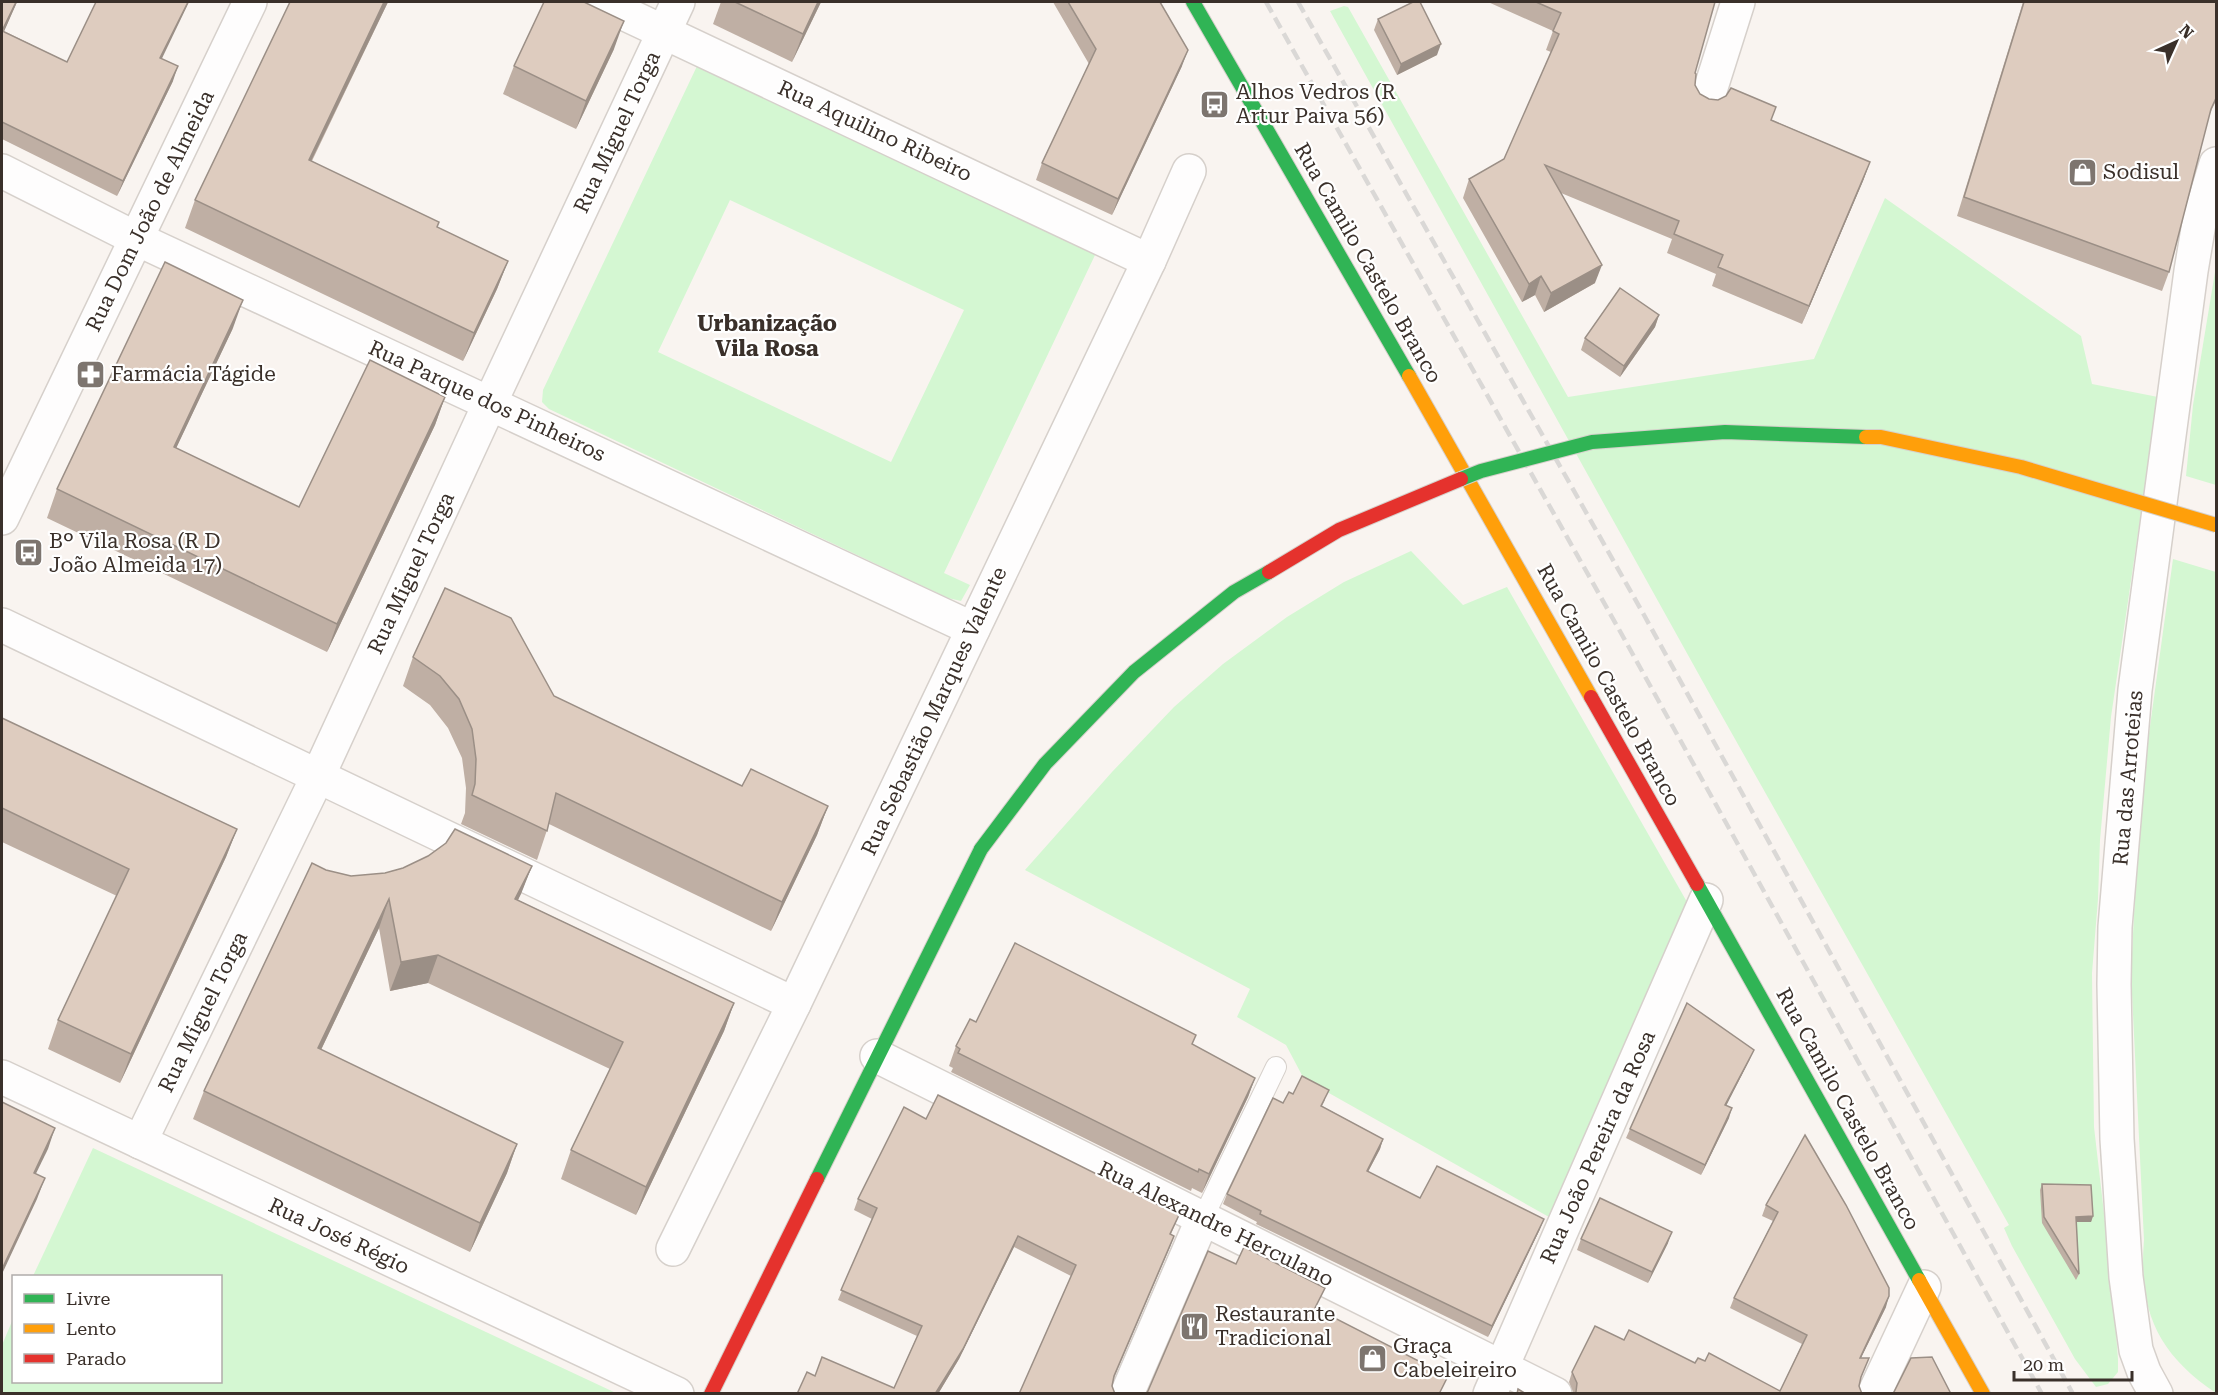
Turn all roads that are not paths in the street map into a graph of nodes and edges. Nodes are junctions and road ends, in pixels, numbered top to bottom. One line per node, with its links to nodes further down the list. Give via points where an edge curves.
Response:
1 (250, 2): 11 (street, Rua Dom João de Almeida)
2 (600, 2): 6 (street, Rua Aquilino Ribeiro)
3 (678, 2): 6 (street, Rua Miguel Torga)
4 (1193, 2): 19 (street, Rua Camilo Castelo Branco)
5 (1738, 2): 7 (street)
6 (664, 32): 12 (street, Rua Aquilino Ribeiro); 13 (street, Rua Miguel Torga)
7 (1707, 100)
8 (2217, 164): 35 (street, Rua das Arroteias, via 2200,217 2189,283 2135,690 2115,927 2118,1139 2126,1277 2136,1350)
9 (2, 171): 11 (street, Rua Parque dos Pinheiros)
10 (1189, 171): 12 (street, Rua Sebastião Marques Valente)
11 (137, 239): 13 (street, Rua Parque dos Pinheiros); 14 (street, Rua Dom João de Almeida)
12 (1149, 261): 17 (street, Rua Sebastião Marques Valente)
13 (490, 403): 17 (street, Rua Parque dos Pinheiros); 18 (street, Rua Miguel Torga)
14 (2, 518)
15 (2217, 525): 21 (street, bridge, via 2021,466 1881,437 1725,432 1592,442 1481,471 1339,530 1234,592 1134,672 1045,764 981,849)
16 (2, 625): 18 (street)
17 (973, 629): 20 (street, Rua Sebastião Marques Valente)
18 (318, 776): 20 (street); 24 (street, Rua Miguel Torga)
19 (1706, 900): 27 (street, Rua Camilo Castelo Branco); 28 (street, Rua João Pereira da Rosa)
20 (794, 1004): 26 (street, Rua Sebastião Marques Valente)
21 (877, 1056): 25 (street, Rua Alexandre Herculano); 30 (street)
22 (1276, 1066): 25 (lane)
23 (2, 1077): 24 (street, Rua José Régio)
24 (140, 1142): 29 (street, Rua José Régio)
25 (1203, 1218): 28 (street, Rua Alexandre Herculano); 31 (street)
26 (673, 1249)
27 (1924, 1287): 33 (street); 34 (street, Rua Camilo Castelo Branco)
28 (1496, 1380): 32 (street, Rua Alexandre Herculano)
29 (676, 1394)
30 (711, 1394)
31 (1126, 1394)
32 (1555, 1394)
33 (1874, 1394)
34 (1983, 1394)
35 (2156, 1394)

